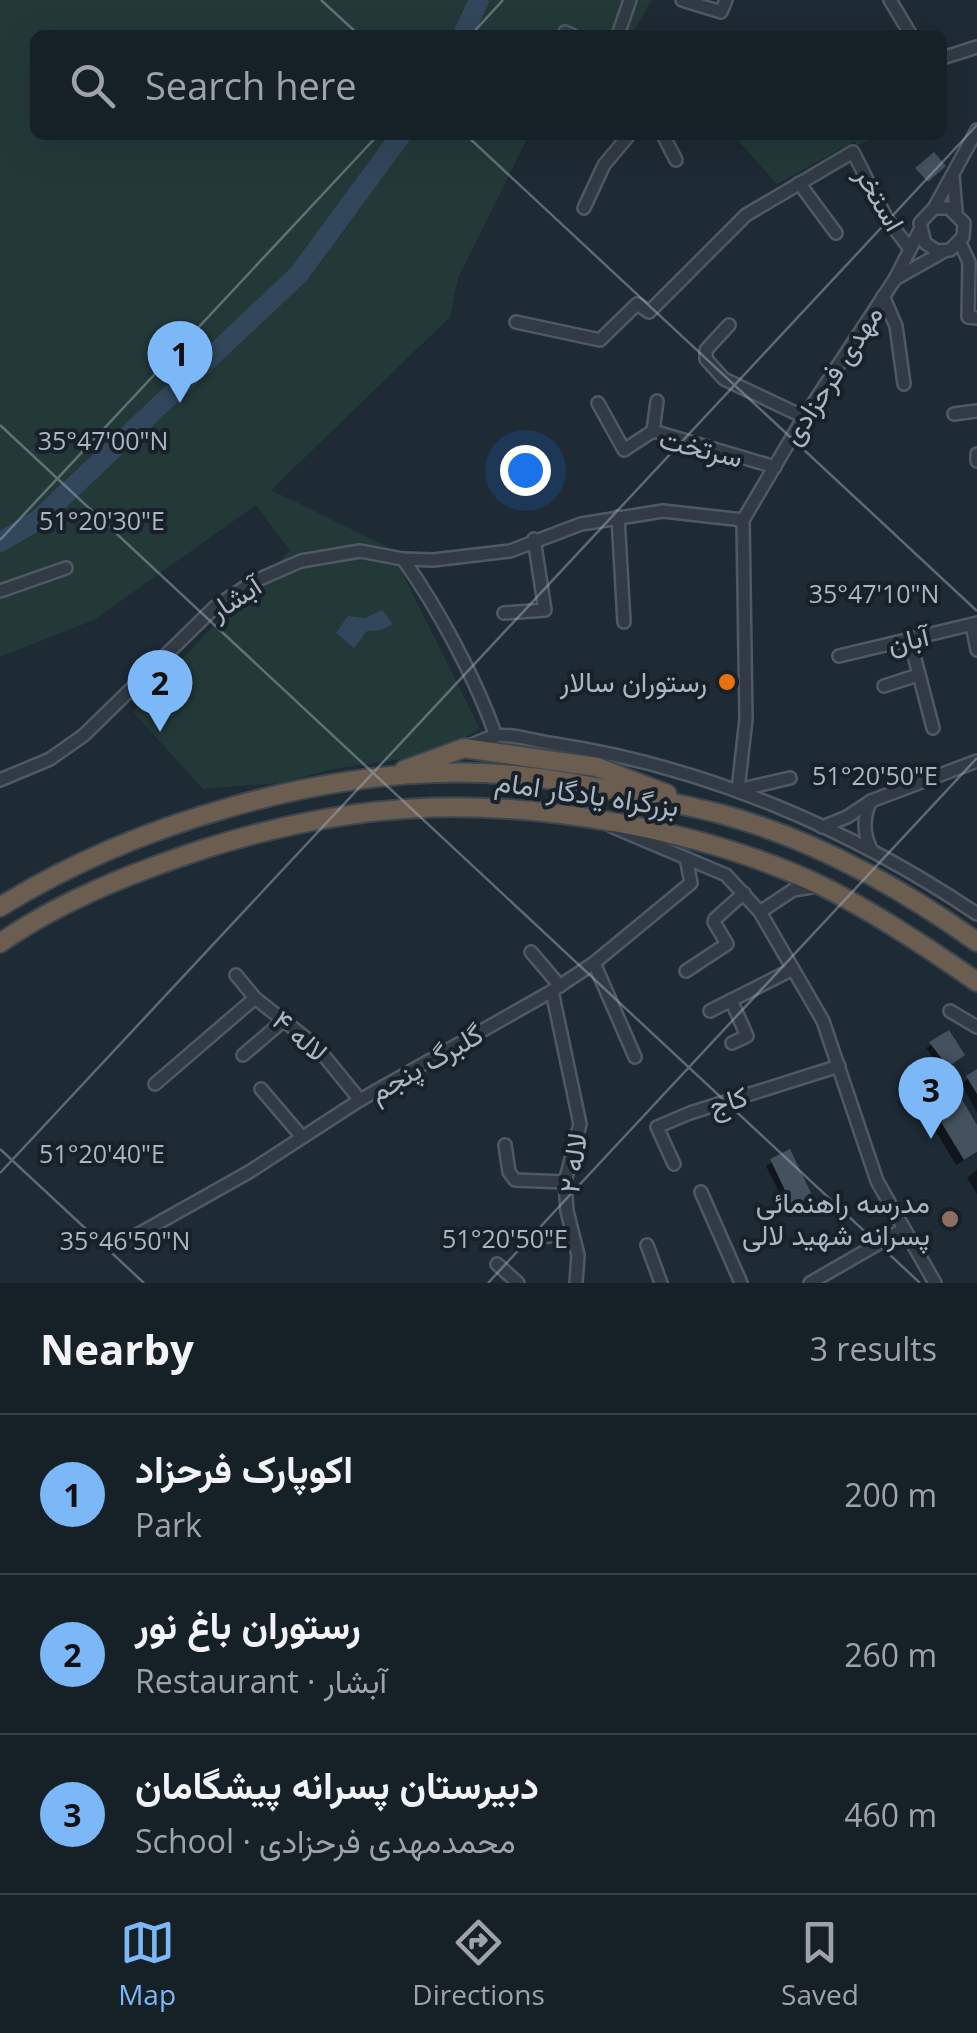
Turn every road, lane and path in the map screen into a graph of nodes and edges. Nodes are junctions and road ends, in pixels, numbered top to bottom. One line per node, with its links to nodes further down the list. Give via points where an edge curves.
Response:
1 (630, 0): 5 (street)
2 (682, 0): 4 (street)
3 (890, 0): 6 (street)
4 (724, 6)
5 (620, 30)
6 (908, 30)
7 (977, 47): 8 (street)
8 (947, 56)
9 (977, 130): 13 (street)
10 (626, 140): 15 (street, via 604,164)
11 (666, 140): 12 (street)
12 (676, 160)
13 (954, 172): 16 (street); 17 (street)
14 (799, 183): 19 (street, استخر); 21 (street, استخر, via 854,152); 26 (street, via 746,215 649,312 637,304 600,340)
15 (584, 208)
16 (934, 208): 17 (street); 18 (street)
17 (956, 211): 20 (street, via 964,223)
18 (920, 230): 21 (street, مهدی فرحزادی); 22 (street, via 925,244)
19 (836, 233)
20 (960, 243): 22 (street); 25 (street, via 969,262 968,318)
21 (910, 249): 23 (street, مهدی فرحزادی)
22 (944, 252): 23 (street)
23 (894, 279): 24 (street, مهدی فرحزادی)
24 (883, 296): 28 (street, via 896,326); 33 (street, مهدی فرحزادی)
25 (977, 318)
26 (516, 322)
27 (728, 326): 33 (street, via 706,359 724,378)
28 (904, 384)
29 (656, 401): 34 (street)
30 (598, 404): 34 (street, سرتخت, via 624,450)
31 (977, 411): 32 (street)
32 (954, 414)
33 (804, 417): 35 (street, مهدی فرحزادی)
34 (652, 431): 35 (street, سرتخت)
35 (774, 466): 37 (street, مهدی فرحزادی)
36 (618, 517): 37 (street, آبشار, via 663,511); 38 (street, آبشار); 43 (street)
37 (743, 520): 57 (street, via 746,719)
38 (534, 539): 39 (street, آبشار, via 510,551); 42 (street, via 546,610)
39 (404, 559): 51 (street); 55 (street, آبشار, via 324,554 253,582 215,607 84,735 50,760)
40 (66, 568): 41 (street)
41 (0, 591)
42 (504, 613)
43 (624, 622)
44 (975, 624): 45 (street, آبان); 46 (street)
45 (910, 640): 47 (street, آبان); 48 (street)
46 (977, 650)
47 (838, 656)
48 (918, 675): 49 (street); 50 (street)
49 (884, 686)
50 (933, 728)
51 (496, 736): 52 (street); 57 (street, via 594,750)
52 (464, 748): 56 (highway); 59 (highway, via 597,767)
53 (977, 761): 58 (street)
54 (790, 778): 57 (street)
55 (0, 780)
56 (375, 780): 59 (highway, بزرگراه یادگار امام, via 522,776); 66 (highway, بزرگراه یادگار امام, via 308,788 208,814 85,860)
57 (738, 790): 61 (street)
58 (871, 801): 61 (street); 62 (street, via 865,828)
59 (703, 810): 69 (highway, بزرگراه یادگار امام, via 811,846)
60 (597, 819): 63 (street); 64 (highway, بزرگراه یادگار امام, via 695,839); 70 (highway, بزرگراه یادگار امام, via 453,806 302,822 118,881)
61 (822, 827): 62 (street)
62 (871, 850): 68 (street)
63 (686, 858): 65 (street, via 726,875); 72 (street, گلبرگ پنجم, via 691,883)
64 (821, 886): 67 (street, via 793,890); 76 (highway, بزرگراه یادگار امام)
65 (744, 892): 67 (street); 74 (street, via 715,918 727,944)
66 (0, 906)
67 (760, 912): 73 (street)
68 (977, 914)
69 (977, 942)
70 (0, 944)
71 (531, 952): 77 (street)
72 (594, 963): 77 (street, گلبرگ پنجم); 86 (street)
73 (791, 970): 79 (street); 87 (street, via 824,1021)
74 (686, 971)
75 (236, 975): 78 (street, لاله ۴)
76 (977, 982)
77 (556, 988): 90 (street, گلبرگ پنجم); 94 (street, لاله ۲, via 580,1124)
78 (255, 998): 82 (street, لاله ۴); 88 (street)
79 (731, 1000): 80 (street); 84 (street, via 748,1036)
80 (710, 1010)
81 (950, 1011): 83 (street)
82 (283, 1021): 85 (street); 90 (street, لاله ۴, via 316,1046)
83 (977, 1027)
84 (732, 1042)
85 (243, 1056)
86 (635, 1057)
87 (839, 1066): 93 (street, کاج, via 657,1127); 96 (street, via 862,1144)
88 (155, 1084)
89 (261, 1089): 91 (street)
90 (360, 1100): 91 (street, گلبرگ پنجم)
91 (302, 1138): 99 (street, گلبرگ پنجم)
92 (504, 1145): 94 (street, via 514,1180)
93 (674, 1164)
94 (565, 1182): 97 (street, لاله ۲)
95 (700, 1192): 105 (street)
96 (902, 1230): 106 (street); 107 (street)
97 (572, 1233): 98 (street); 102 (street, لاله ۲, via 578,1255)
98 (535, 1238)
99 (128, 1240)
100 (646, 1245): 104 (street)
101 (497, 1264): 103 (street)
102 (572, 1281)
103 (518, 1283)
104 (662, 1283)
105 (741, 1283)
106 (810, 1283)
107 (935, 1283)

